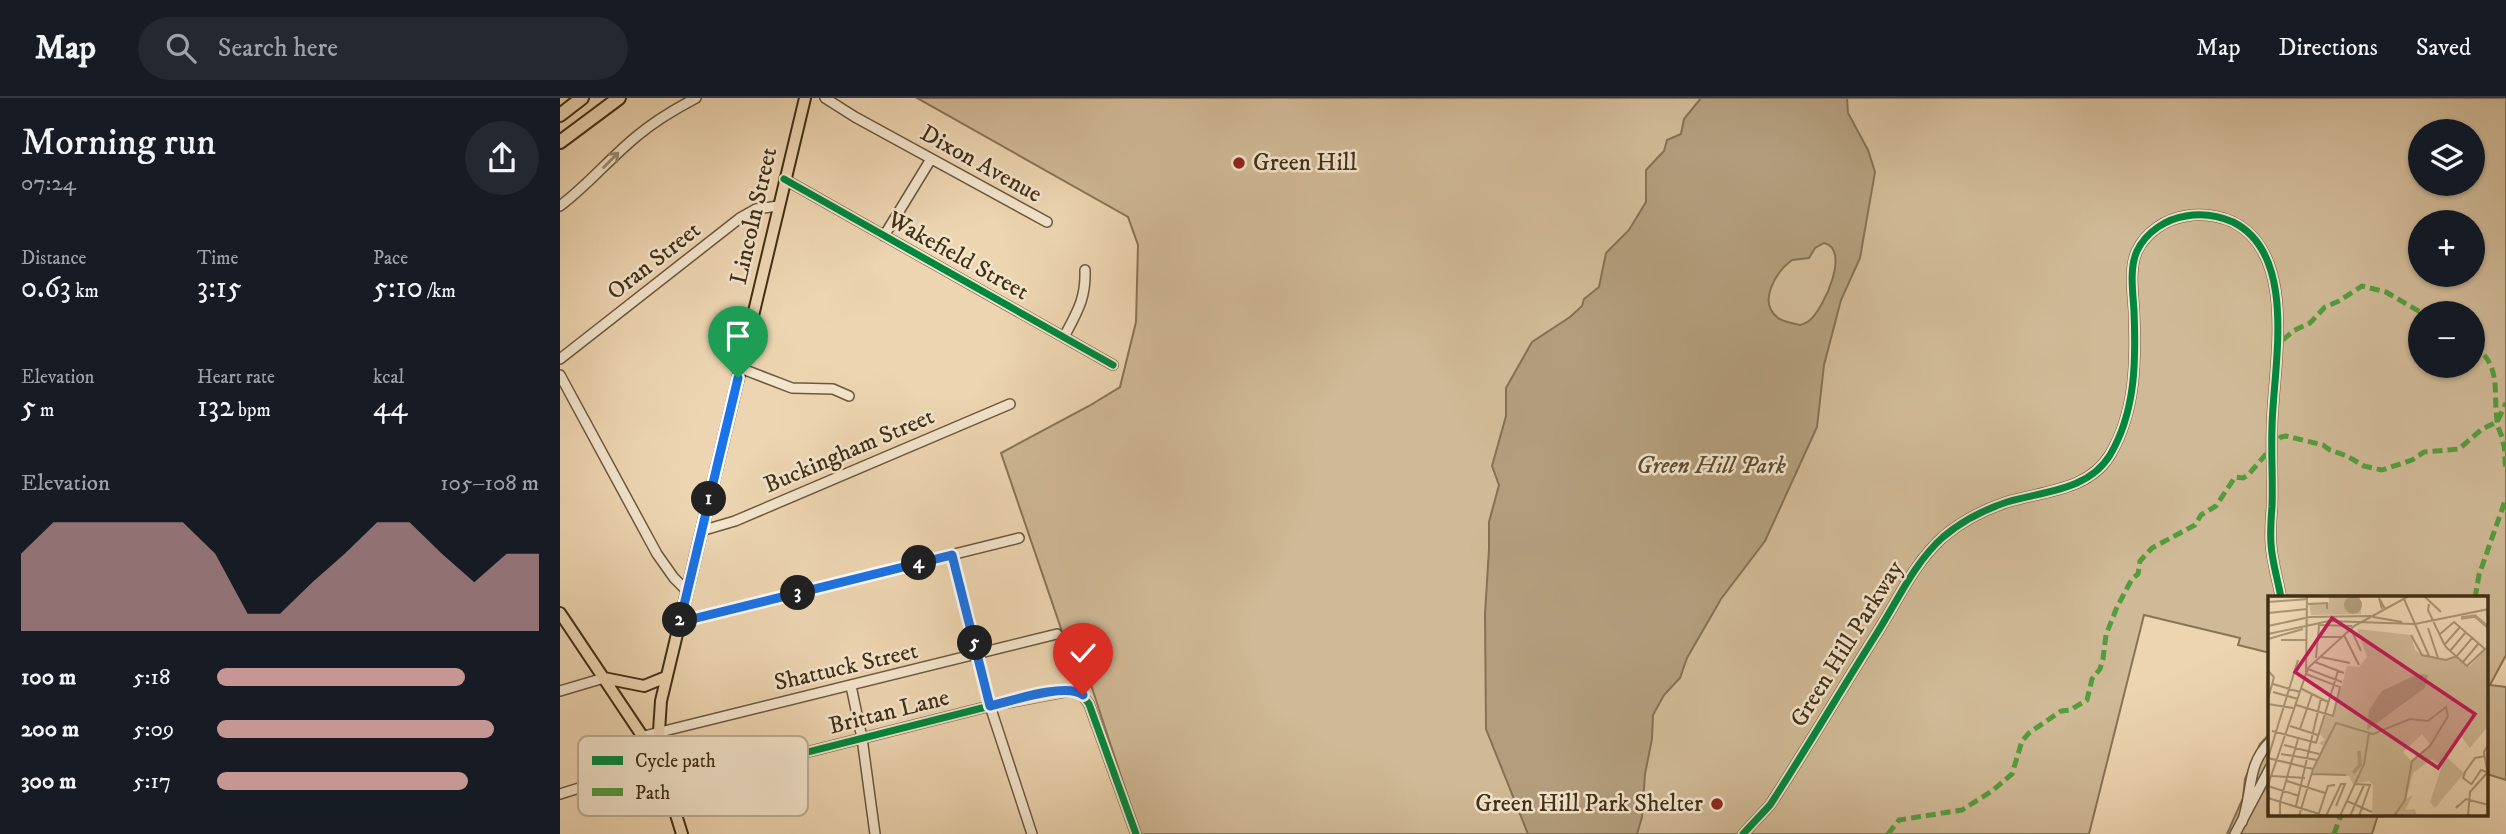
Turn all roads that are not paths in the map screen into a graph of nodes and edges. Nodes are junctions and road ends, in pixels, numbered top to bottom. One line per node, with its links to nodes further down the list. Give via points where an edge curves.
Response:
1 (582, 98): 6 (highway)
2 (619, 98): 7 (highway)
3 (696, 98): 10 (street, one-way to 3, via 636,136)
4 (805, 98): 9 (main road, Lincoln Street)
5 (825, 98): 8 (street, Dixon Avenue)
6 (560, 115)
7 (560, 142)
8 (931, 159): 12 (street, Dixon Avenue); 13 (street)
9 (784, 179): 11 (main road, Lincoln Street); 13 (street, Wakefield Street)
10 (560, 206)
11 (778, 206): 16 (street, Oran Street, via 756,209 740,219); 18 (main road, Lincoln Street)
12 (1047, 222)
13 (884, 236): 15 (street, Wakefield Street)
14 (1085, 270): 15 (street, via 1082,304)
15 (1064, 337): 17 (street, Wakefield Street)
16 (560, 359)
17 (1113, 365)
18 (740, 368): 20 (street, via 792,388 833,389); 22 (main road, Lincoln Street)
19 (560, 375): 25 (street, via 657,554)
20 (849, 396)
21 (1010, 404): 22 (street, Buckingham Street, via 735,521)
22 (701, 531): 25 (main road, Lincoln Street)
23 (1019, 538): 24 (street)
24 (952, 555): 28 (street); 30 (street)
25 (688, 592): 28 (main road, Lincoln Street)
26 (2281, 596): 51 (street, Green Hill Parkway, via 2270,540 2278,316 2271,272 2263,250 2241,226 2206,214 2178,217 2150,234 2135,257 2134,382 2108,458 2070,486 1970,516 1928,552 1770,804)
27 (560, 612): 32 (main road)
28 (680, 622): 31 (main road, Lincoln Street)
29 (1057, 634): 30 (street, Shattuck Street)
30 (978, 655): 33 (street, Shattuck Street); 35 (street)
31 (666, 677): 32 (main road, via 644,686); 36 (main road, Lincoln Street)
32 (604, 678): 34 (street); 37 (main road)
33 (851, 686): 36 (street, Shattuck Street); 39 (street)
34 (560, 691)
35 (990, 706): 39 (street, Brittan Lane); 49 (street); 50 (street, Brittan Lane, via 1078,691 1088,701)
36 (659, 731): 37 (street, Shattuck Street); 38 (main road, Lincoln Street)
37 (644, 736)
38 (659, 736)
39 (862, 738): 41 (street, Brittan Lane); 48 (street)
40 (2268, 745): 46 (street, via 2254,764)
41 (808, 752)
42 (2268, 772): 46 (street)
43 (578, 788): 44 (street)
44 (560, 794)
45 (677, 816): 47 (main road, Lincoln Street)
46 (2242, 822): 52 (street)
47 (682, 834)
48 (875, 834)
49 (1032, 834)
50 (1136, 834)
51 (1743, 834)
52 (2235, 834)

